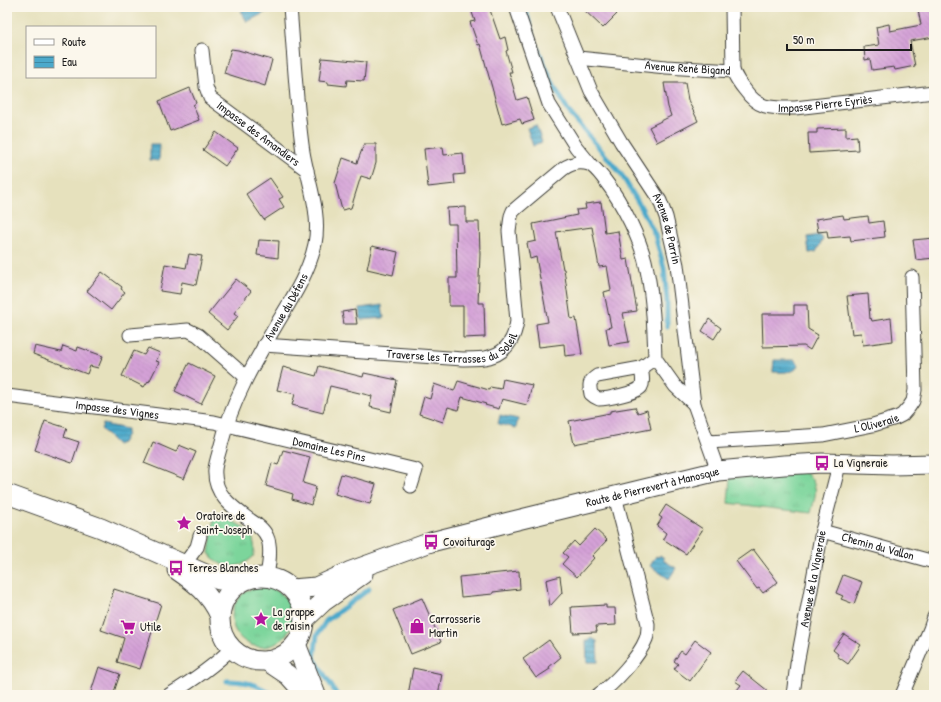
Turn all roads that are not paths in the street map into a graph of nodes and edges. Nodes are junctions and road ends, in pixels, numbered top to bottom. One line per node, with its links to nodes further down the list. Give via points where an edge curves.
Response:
1 (290, 7): 10 (street, Avenue du Défens)
2 (516, 7): 9 (street, via 549,104)
3 (557, 7): 6 (street, Avenue de Parrin)
4 (732, 7): 7 (street, Avenue René Bigand)
5 (202, 50): 10 (street, Impasse des Amandiers, via 206,87 210,98)
6 (578, 58): 7 (street, Avenue René Bigand); 18 (street, Avenue de Parrin, via 590,91 660,201 666,218 677,266)
7 (733, 71): 8 (street, Impasse Pierre Eyriès, via 754,101 764,106 780,108)
8 (934, 92)
9 (590, 164): 13 (street, Traverse les Terrasses du Soleil, via 570,164 513,211 509,231 517,321 511,341 492,357 463,358); 14 (street, via 620,201 644,256 653,308)
10 (307, 170): 13 (street, Avenue du Défens, via 315,213 315,244 299,286)
11 (912, 277): 20 (street, L'Oliveraie, via 915,390 913,401 902,415 873,425 823,434)
12 (130, 335): 16 (street, via 180,330 194,332)
13 (264, 345): 16 (street, Avenue du Défens)
14 (654, 358): 15 (street); 18 (street, via 675,386)
15 (641, 368): 15 (street, via 597,376 591,380 591,394 600,399 637,390 643,381)
16 (246, 378): 19 (street, Avenue du Défens)
17 (7, 396): 19 (street, Impasse des Vignes)
18 (694, 404): 20 (street, Avenue de Parrin)
19 (226, 424): 24 (street, Domaine Les Pins, via 416,470); 32 (street, Avenue du Défens, via 215,468 217,486 232,507 255,523 267,536)
20 (708, 442): 23 (street, Avenue de Parrin)
21 (838, 464): 22 (main road, Route de Pierrevert à Manosque); 23 (main road, Route de Pierrevert à Manosque, via 784,465); 27 (street, Avenue de la Vigneraie)
22 (934, 464)
23 (718, 471): 26 (main road, Route de Pierrevert à Manosque)
24 (411, 486)
25 (7, 494): 31 (main road, via 101,528 152,550)
26 (615, 496): 29 (main road, Route de Pierrevert à Manosque, via 432,542); 44 (street, via 648,632 640,649 623,672)
27 (822, 531): 30 (street, Chemin du Vallon); 45 (street, Avenue de la Vigneraie)
28 (200, 536): 31 (street, via 197,547)
29 (379, 562): 34 (main road, Route de Pierrevert à Manosque, via 316,587); 37 (main road, Route de Pierrevert à Manosque, via 323,602)
30 (934, 562)
31 (182, 568): 33 (main road, via 219,580); 35 (main road, via 210,598)
32 (267, 576): 33 (main road); 34 (main road, via 286,583)
33 (242, 581): 35 (main road, via 226,596)
34 (292, 589): 37 (main road, via 299,598)
35 (220, 616): 39 (main road, via 223,635)
36 (934, 616): 46 (street)
37 (304, 620): 38 (main road, via 302,633)
38 (296, 644): 40 (main road, via 278,658); 43 (main road)
39 (232, 648): 40 (main road, via 250,659); 41 (street, via 210,668)
40 (267, 661): 42 (main road, via 288,675)
41 (169, 695)
42 (306, 695)
43 (316, 695)
44 (598, 695)
45 (793, 695)
46 (902, 695)

